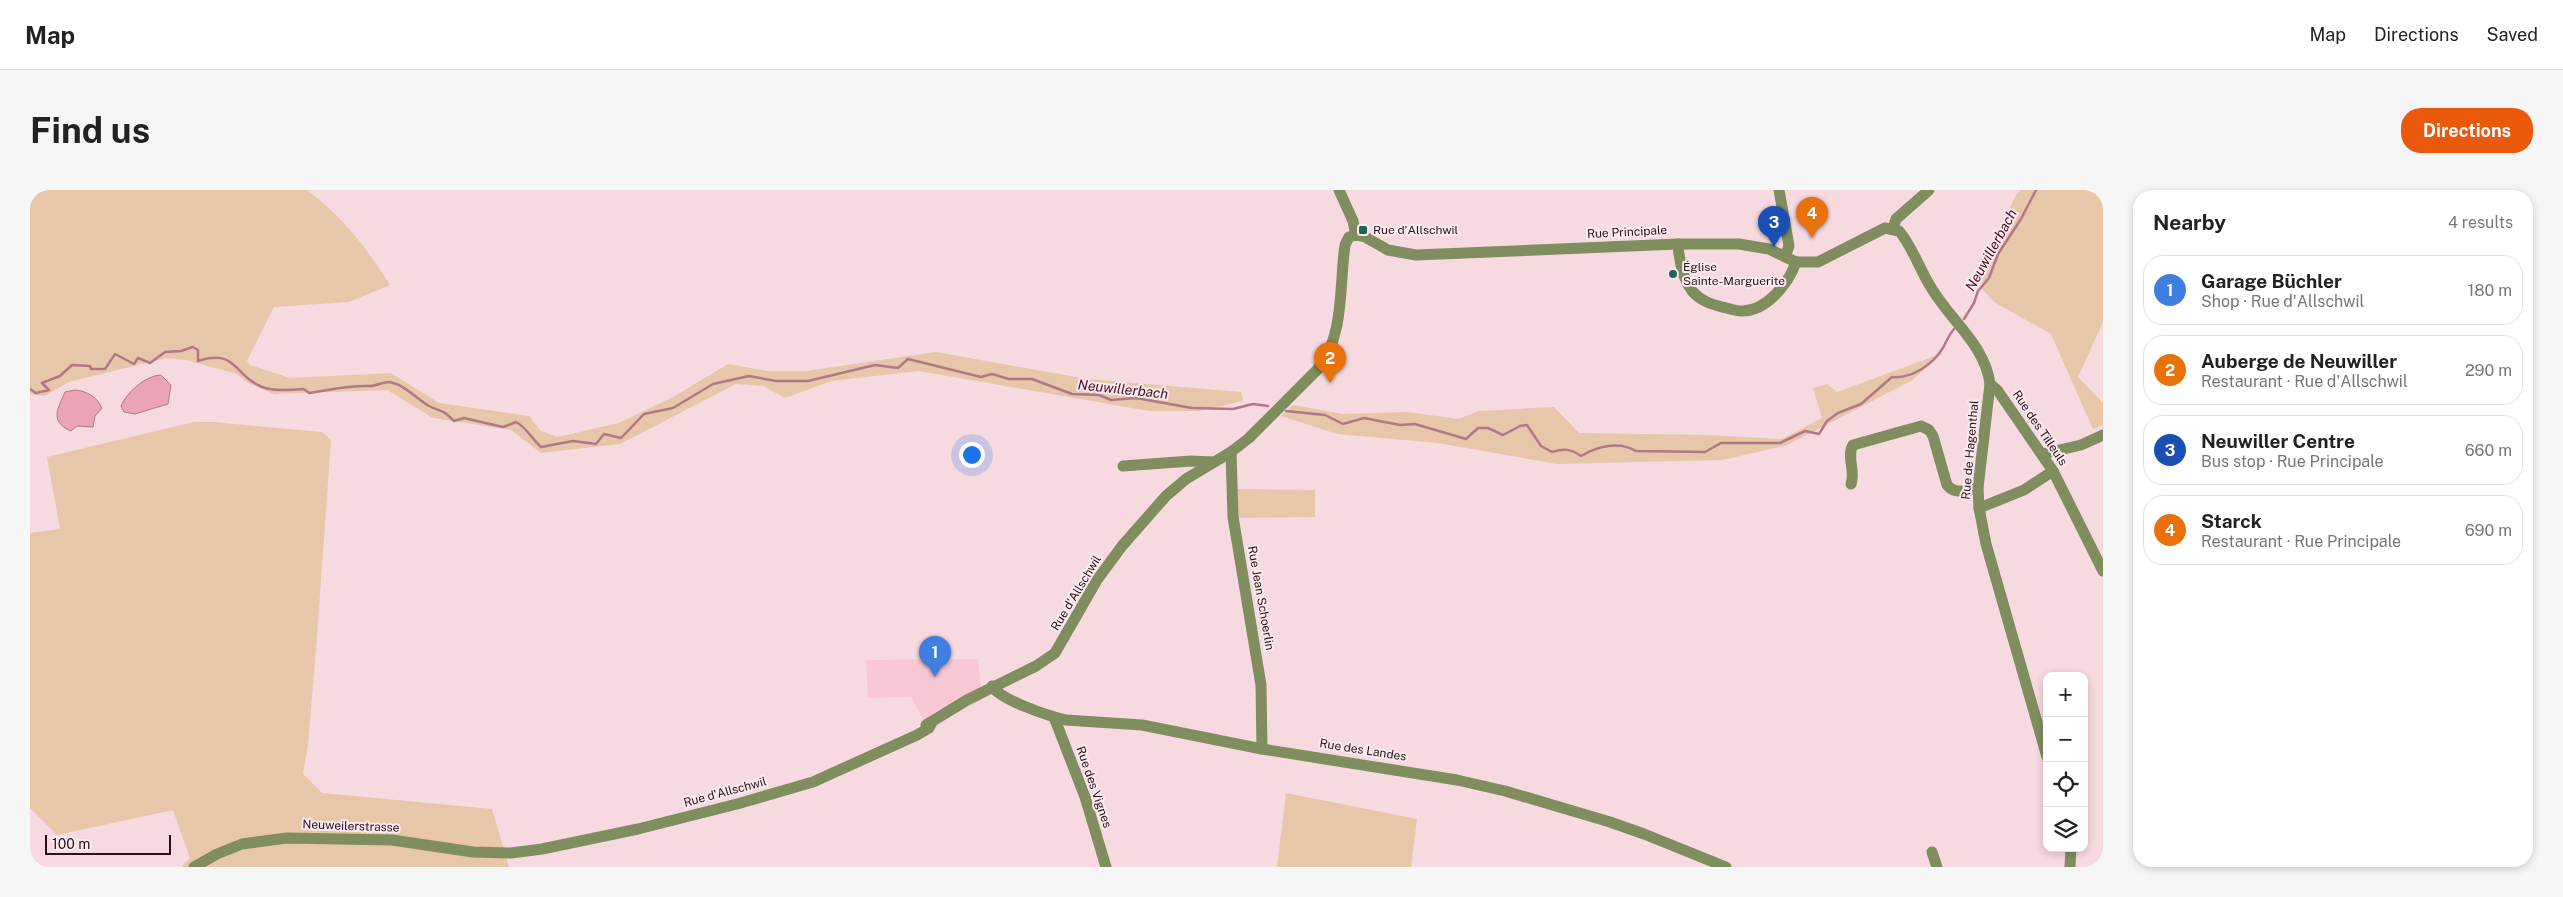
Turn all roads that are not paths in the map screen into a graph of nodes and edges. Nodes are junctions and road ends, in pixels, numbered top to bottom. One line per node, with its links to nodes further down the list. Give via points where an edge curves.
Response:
1 (1340, 190): 5 (street)
2 (1779, 190): 7 (street)
3 (1929, 190): 4 (street, via 1896,219)
4 (1893, 228): 7 (street, Rue Principale, via 1882,229 1818,262); 8 (street, Rue de Hagenthal, via 1903,236 1940,302 1980,351 1988,368)
5 (1356, 235): 6 (street, Rue Principale, via 1388,250 1416,255); 10 (street, Rue d'Allschwil, via 1349,237 1345,245 1337,328 1326,359 1249,438)
6 (1678, 244): 7 (street, Rue Principale, via 1739,244 1769,249); 7 (street, via 1679,259 1691,290 1706,303 1740,311 1771,298 1785,285)
7 (1791, 260)
8 (1990, 384): 11 (street, Rue des Tilleuls, via 1998,390); 16 (street, Rue de Hagenthal)
9 (2103, 435): 11 (street, via 2081,445)
10 (1231, 452): 12 (street, Rue d'Allschwil); 22 (street, Rue Jean Schoerlin, via 1233,517 1261,685)
11 (2042, 454): 14 (street, Rue des Tilleuls)
12 (1212, 462): 13 (street, via 1190,460); 19 (street, Rue d'Allschwil, via 1166,496 1122,546 1097,580 1055,653 1036,666)
13 (1123, 466)
14 (2053, 471): 17 (street, via 2024,490); 18 (street, Rue des Tilleuls)
15 (1851, 484): 16 (street, via 1850,450 1854,445 1921,426 1933,436 1950,489 1957,492)
16 (1978, 488): 17 (street, Rue de Hagenthal)
17 (1979, 508): 21 (street, Rue de Hagenthal, via 1986,544)
18 (2103, 571)
19 (992, 686): 20 (street, Rue des Landes, via 1001,695); 23 (street, Rue d'Allschwil, via 907,738 813,782 638,829)
20 (1054, 717): 22 (street, Rue des Landes, via 1142,725); 27 (street, Rue des Vignes, via 1085,797)
21 (2043, 743)
22 (1262, 749): 28 (street, Rue des Landes, via 1430,775 1505,791 1644,834)
23 (542, 849): 26 (street, Neuweilerstrasse, via 511,853 474,852 392,840 286,838 242,844)
24 (1932, 852): 29 (street)
25 (2071, 852): 30 (street)
26 (194, 867)
27 (1106, 867)
28 (1726, 867)
29 (1936, 867)
30 (2070, 867)

